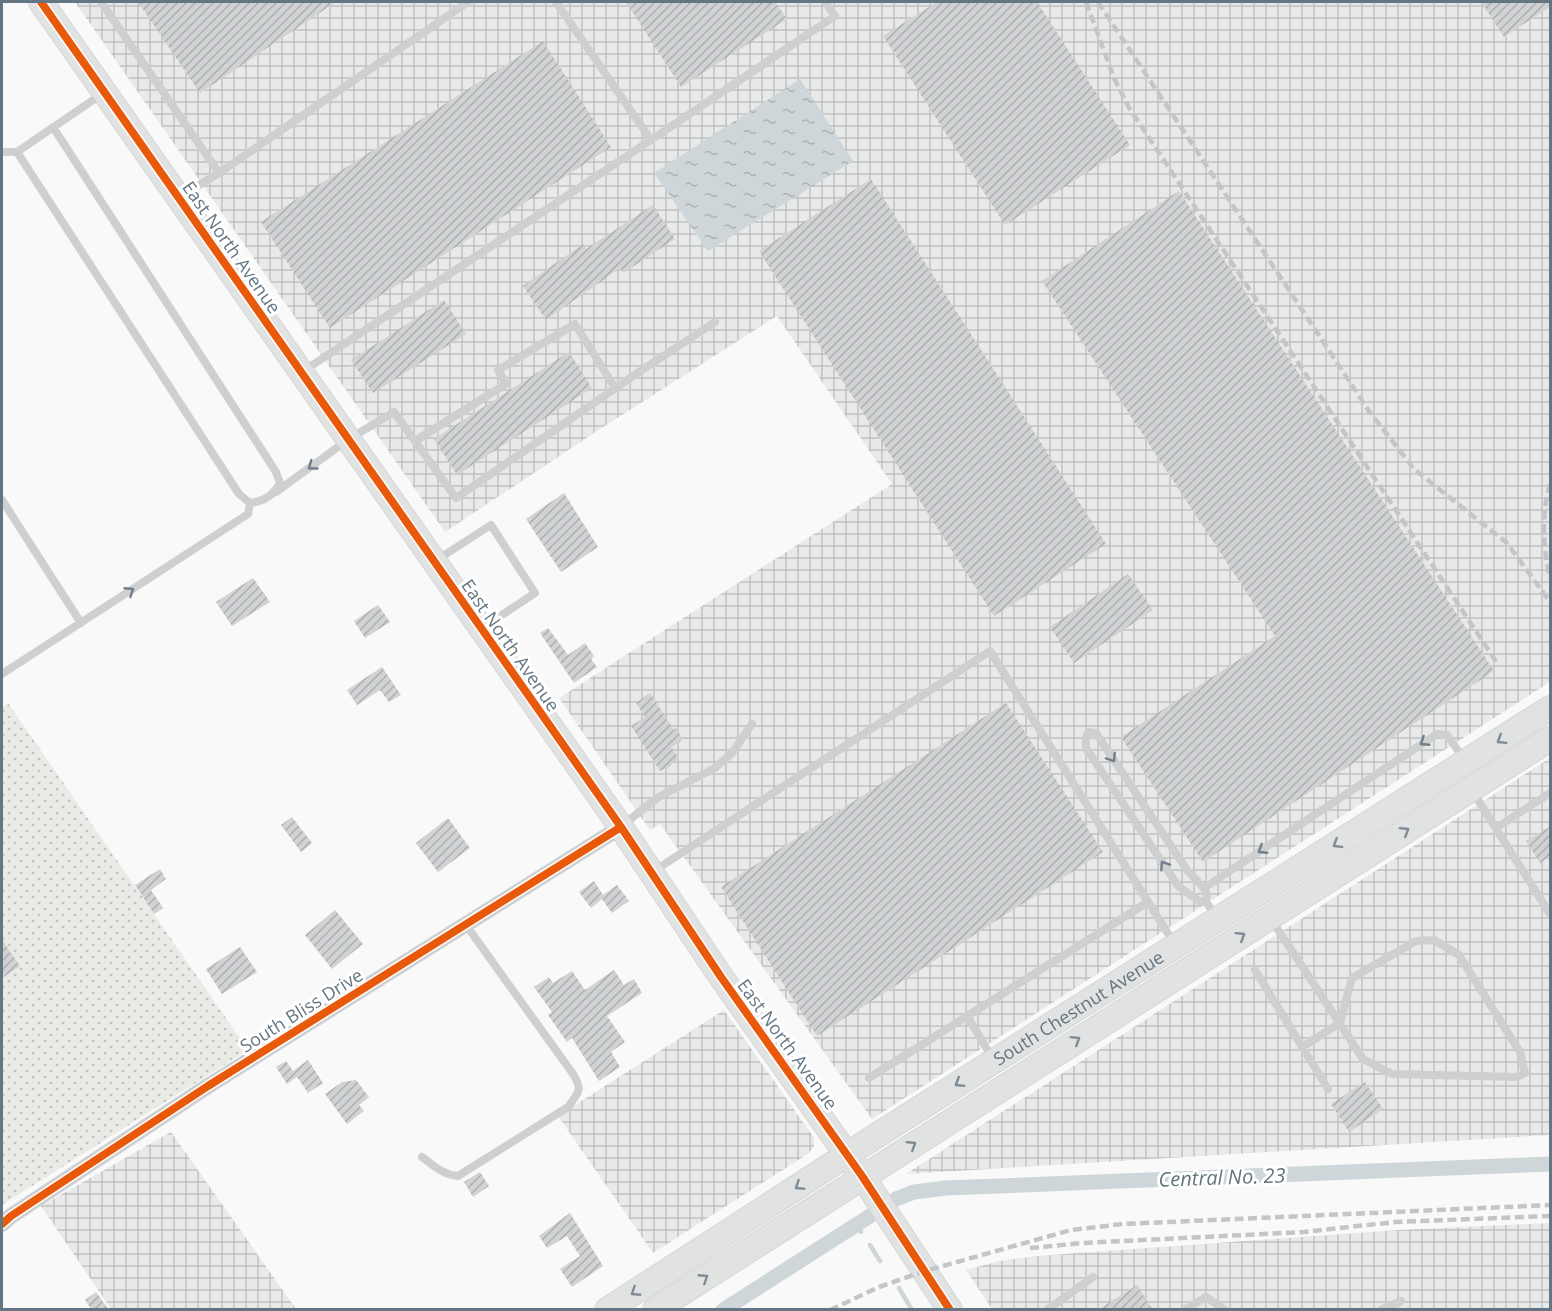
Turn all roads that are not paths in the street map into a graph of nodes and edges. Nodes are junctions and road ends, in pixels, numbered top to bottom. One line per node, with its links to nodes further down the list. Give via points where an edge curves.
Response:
1 (42, 2): 6 (main road, East North Avenue)
2 (101, 2): 11 (lane)
3 (468, 2): 11 (lane)
4 (556, 2): 8 (lane)
5 (825, 2): 8 (lane, via 835,16)
6 (105, 92): 7 (lane); 12 (main road, East North Avenue)
7 (53, 127): 10 (lane); 18 (lane, via 276,472 280,483)
8 (651, 140): 14 (lane)
9 (2, 152): 10 (lane)
10 (17, 152): 20 (lane, via 239,494)
11 (219, 173): 12 (lane)
12 (179, 198): 14 (main road, East North Avenue)
13 (715, 322): 15 (lane)
14 (302, 372): 16 (main road, East North Avenue)
15 (615, 388): 17 (lane, via 456,498); 17 (lane, via 575,324 498,370 506,384)
16 (349, 439): 17 (lane, via 394,412); 18 (lane, one-way to 18); 22 (main road, East North Avenue)
17 (415, 441)
18 (275, 493): 20 (lane)
19 (2, 500): 21 (lane)
20 (250, 503): 23 (lane, one-way to 20, via 248,514)
21 (5, 513): 23 (lane)
22 (435, 561): 24 (main road, East North Avenue); 24 (lane, via 490,525 535,593)
23 (81, 623): 25 (lane)
24 (482, 629): 32 (main road, East North Avenue)
25 (2, 674)
26 (1551, 708): 29 (main road, South Chestnut Avenue, one-way to 29)
27 (752, 724): 32 (lane, via 716,768 657,798)
28 (1551, 739): 30 (main road, South Chestnut Avenue)
29 (1466, 762): 35 (lane, one-way to 35, via 1447,735 1437,734); 37 (main road, South Chestnut Avenue, one-way to 37)
30 (1471, 789): 33 (lane); 39 (main road, South Chestnut Avenue, one-way to 30)
31 (1551, 793): 33 (lane)
32 (621, 827): 34 (main road, East North Avenue); 40 (street, South Bliss Drive)
33 (1496, 828): 38 (lane)
34 (651, 872): 36 (lane, via 990,651); 49 (main road, East North Avenue)
35 (1204, 888): 37 (lane); 37 (lane, one-way to 35, via 1178,886 1086,748 1089,732 1096,733 1186,870)
36 (1148, 902): 41 (lane); 43 (lane)
37 (1212, 910): 41 (main road, South Chestnut Avenue)
38 (1551, 915)
39 (1270, 917): 44 (lane); 51 (main road, South Chestnut Avenue, one-way to 39)
40 (466, 925): 50 (lane, via 573,1074 580,1085 579,1092 568,1107 458,1176 440,1171); 52 (street, South Bliss Drive, via 208,1086)
41 (1176, 946): 46 (main road, South Chestnut Avenue)
42 (1255, 970): 45 (lane)
43 (967, 1016): 46 (lane); 47 (lane)
44 (1340, 1023): 44 (lane, via 1352,978 1416,941 1434,940 1459,956 1520,1052 1525,1073 1516,1077 1392,1074 1363,1059); 45 (lane)
45 (1302, 1047): 48 (lane)
46 (995, 1061): 49 (main road, South Chestnut Avenue, one-way to 49)
47 (869, 1078)
48 (1328, 1089)
49 (848, 1155): 51 (main road, East North Avenue); 55 (main road, South Chestnut Avenue, one-way to 55)
50 (422, 1156)
51 (869, 1186): 56 (main road, South Chestnut Avenue, one-way to 51); 57 (main road, East North Avenue)
52 (2, 1224)
53 (1093, 1277): 58 (lane)
54 (1401, 1301): 61 (lane)
55 (607, 1310)
56 (655, 1310)
57 (950, 1310)
58 (1047, 1310)
59 (1184, 1310): 60 (lane, via 1206,1297)
60 (1225, 1310)
61 (1381, 1310)

